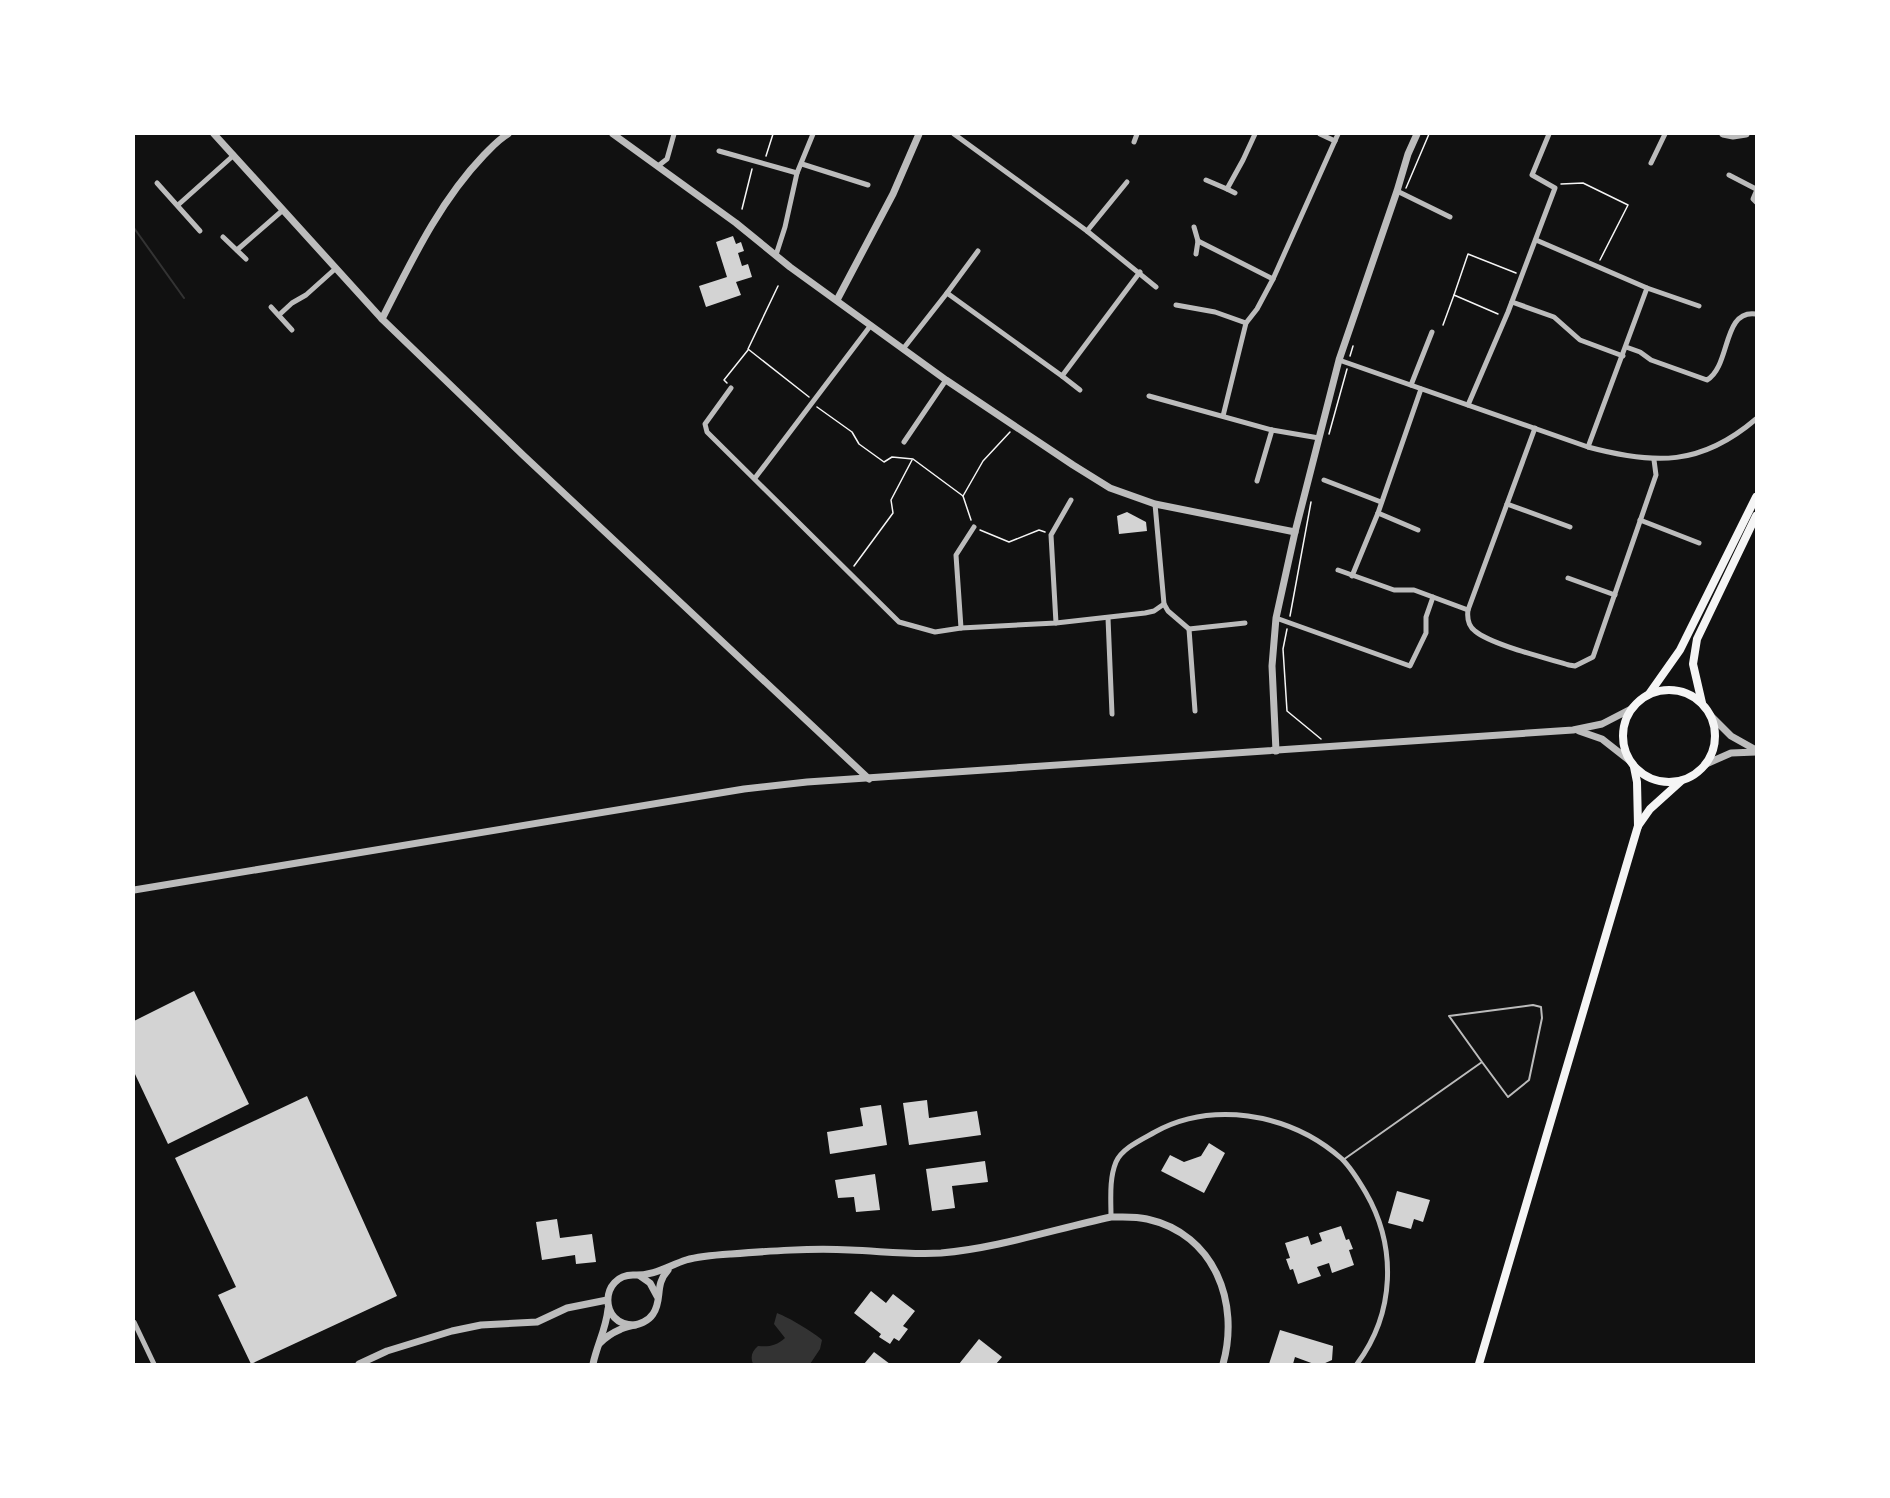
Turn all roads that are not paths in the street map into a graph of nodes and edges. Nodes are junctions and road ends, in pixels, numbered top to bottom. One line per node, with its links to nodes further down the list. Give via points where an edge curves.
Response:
1 (214, 134): 20 (street)
2 (613, 134): 23 (street)
3 (674, 134): 23 (street, via 667,159)
4 (813, 134): 22 (street)
5 (919, 134): 55 (street, via 893,194)
6 (954, 134): 40 (street)
7 (1137, 134): 18 (street)
8 (1255, 134): 30 (street)
9 (1320, 134): 17 (street)
10 (1338, 134): 17 (street)
11 (1417, 134): 33 (street, via 1408,154)
12 (1549, 134): 42 (street, via 1532,176 1555,188)
13 (1665, 134): 21 (street)
14 (1723, 134): 15 (street)
15 (1746, 134)
16 (503, 135): 62 (street, via 441,209)
17 (1335, 141): 51 (street)
18 (1134, 142)
19 (719, 151): 24 (street)
20 (234, 155): 35 (street); 36 (street)
21 (1651, 163)
22 (802, 164): 24 (street); 29 (street)
23 (658, 166): 47 (street)
24 (797, 173): 47 (street)
25 (1729, 175): 31 (street)
26 (1206, 180): 30 (street)
27 (1127, 182): 40 (street)
28 (157, 183): 35 (street)
29 (868, 186)
30 (1227, 189): 32 (street)
31 (1756, 190): 34 (street)
32 (1235, 193)
33 (1400, 193): 37 (street); 70 (street)
34 (1756, 202)
35 (178, 205): 39 (street)
36 (283, 210): 44 (street); 49 (street)
37 (1450, 217)
38 (1194, 227): 43 (street)
39 (200, 231)
40 (1087, 231): 50 (street)
41 (224, 237): 44 (street)
42 (1536, 240): 53 (street); 56 (street)
43 (1198, 241): 46 (street); 51 (street)
44 (237, 250): 48 (street)
45 (978, 251): 54 (street)
46 (1196, 254)
47 (776, 255): 55 (street)
48 (246, 259)
49 (335, 269): 61 (street); 62 (street)
50 (1140, 272): 52 (street); 71 (street)
51 (1273, 279): 63 (street)
52 (1156, 287)
53 (1647, 288): 58 (street); 67 (street)
54 (947, 293): 68 (street); 71 (street)
55 (837, 300): 64 (street)
56 (1512, 302): 69 (street, via 1554,317 1580,340); 78 (street)
57 (1176, 305): 63 (street)
58 (1699, 306)
59 (271, 308): 61 (street)
60 (1756, 311): 67 (street, via 1734,323 1716,373 1707,380)
61 (279, 315): 65 (street)
62 (381, 320): 127 (street)
63 (1246, 323): 79 (street)
64 (871, 325): 68 (street); 87 (street)
65 (292, 330)
66 (1432, 332): 73 (street)
67 (1626, 347): 69 (street)
68 (903, 348): 72 (street)
69 (1623, 356): 85 (street)
70 (1339, 360): 73 (street); 83 (street)
71 (1062, 376): 76 (street)
72 (946, 380): 84 (street); 93 (street, via 1110,488)
73 (1411, 385): 75 (street)
74 (731, 388): 87 (street, via 705,424 706,430)
75 (1420, 389): 78 (street); 92 (street)
76 (1080, 390)
77 (1149, 396): 79 (street)
78 (1468, 405): 81 (street)
79 (1223, 416): 82 (street)
80 (1756, 419): 86 (street, via 1711,448)
81 (1535, 428): 85 (street); 94 (street)
82 (1272, 430): 83 (street); 89 (street)
83 (1319, 438): 101 (street)
84 (904, 442)
85 (1588, 447): 86 (street)
86 (1654, 460): 97 (street, via 1656,475)
87 (755, 478): 114 (street, via 899,622 935,632)
88 (1324, 480): 92 (street)
89 (1257, 481)
90 (1756, 497): 116 (highway, via 1680,650)
91 (1071, 500): 112 (street, via 1051,535)
92 (1381, 502): 95 (street)
93 (1155, 504): 101 (street); 108 (street)
94 (1508, 504): 99 (street); 109 (street)
95 (1378, 513): 100 (street); 104 (street)
96 (1756, 516): 117 (highway, via 1697,639 1693,664)
97 (1640, 520): 102 (street); 106 (street)
98 (974, 527): 114 (street, via 956,555)
99 (1570, 527)
100 (1418, 530)
101 (1295, 531): 111 (street)
102 (1699, 543)
103 (1338, 570): 104 (street)
104 (1352, 576): 107 (street, via 1394,591 1414,590)
105 (1568, 578): 106 (street)
106 (1615, 595): 109 (street, via 1593,657 1575,666 1487,638 1473,630)
107 (1432, 597): 109 (street); 111 (street, via 1426,633 1410,666)
108 (1164, 604): 110 (street, via 1154,611); 115 (street)
109 (1468, 610)
110 (1107, 618): 112 (street); 120 (street)
111 (1276, 618): 123 (street, via 1272,666)
112 (1056, 623): 114 (street)
113 (1245, 623): 115 (street)
114 (961, 628)
115 (1189, 629): 119 (street)
116 (1649, 694): 117 (highway, via 1660,690 1683,692); 118 (highway)
117 (1702, 704): 121 (highway)
118 (1631, 709): 122 (street, via 1602,724); 125 (highway, via 1622,735)
119 (1195, 711)
120 (1112, 714)
121 (1711, 716): 124 (street, via 1731,736); 126 (highway, via 1715,741)
122 (1573, 730): 123 (street); 125 (street, via 1602,739)
123 (1276, 751): 127 (street)
124 (1756, 751): 126 (street, via 1731,753)
125 (1632, 764): 128 (highway, via 1656,781); 129 (highway, via 1637,782)
126 (1707, 764): 128 (highway)
127 (869, 779): 130 (street, via 807,782 686,798)
128 (1681, 781): 129 (highway, via 1650,809)
129 (1638, 826): 146 (highway)
130 (134, 890)
131 (1482, 1062): 131 (lane, via 1449,1016 1541,1007 1529,1080 1508,1096); 132 (lane)
132 (1343, 1160): 133 (street, via 1299,1129 1269,1119 1214,1114 1198,1117 1160,1129 1120,1156 1112,1176); 145 (street, via 1371,1201 1387,1256 1388,1282 1382,1314)
133 (1111, 1216): 134 (street, via 968,1250 913,1254 813,1249 732,1253 699,1257); 144 (street, via 1139,1217 1162,1224 1206,1256 1221,1280 1228,1304 1229,1333)
134 (670, 1268): 135 (street); 136 (street, via 662,1277)
135 (640, 1276): 136 (street, via 650,1283); 137 (street, via 620,1279 609,1291)
136 (657, 1300): 139 (street, via 653,1314)
137 (608, 1303): 139 (street, via 615,1319); 140 (street); 142 (street, via 567,1308 537,1322 452,1331 387,1351)
138 (134, 1322): 141 (street)
139 (635, 1325): 140 (street, via 616,1331)
140 (600, 1343): 143 (street)
141 (154, 1365)
142 (359, 1365)
143 (592, 1365)
144 (1223, 1365)
145 (1357, 1365)
146 (1479, 1365)

